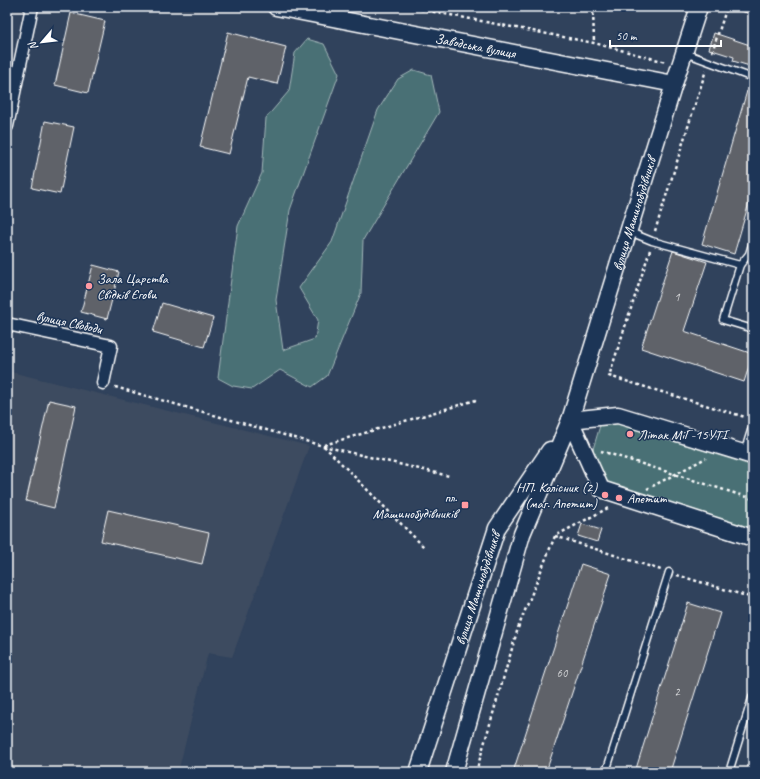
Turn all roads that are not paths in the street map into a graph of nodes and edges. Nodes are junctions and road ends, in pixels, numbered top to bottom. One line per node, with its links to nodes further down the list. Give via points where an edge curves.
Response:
1 (32, 7): 7 (street)
2 (276, 7): 6 (street, Заводська вулиця)
3 (699, 7): 4 (street, вулиця Машинобудівників)
4 (682, 59): 5 (lane); 6 (street, вулиця Машинобудівників)
5 (753, 78)
6 (674, 84): 8 (street, вулиця Машинобудівників)
7 (7, 126)
8 (628, 231): 10 (lane, via 652,241); 14 (street, вулиця Машинобудівників)
9 (753, 241): 10 (lane, via 749,254)
10 (740, 265): 12 (lane, via 723,320)
11 (7, 324): 13 (street, вулиця Свободи, via 111,346)
12 (753, 329)
13 (103, 383)
14 (570, 420): 16 (street, via 618,415); 17 (street, via 601,489); 20 (street, вулиця Машинобудівників, via 497,528); 21 (street, вулиця Машинобудівників, via 522,534)
15 (753, 424): 16 (lane)
16 (748, 454)
17 (753, 538)
18 (669, 572): 22 (lane)
19 (753, 695): 23 (lane)
20 (418, 772)
21 (454, 772)
22 (606, 772)
23 (729, 772)

